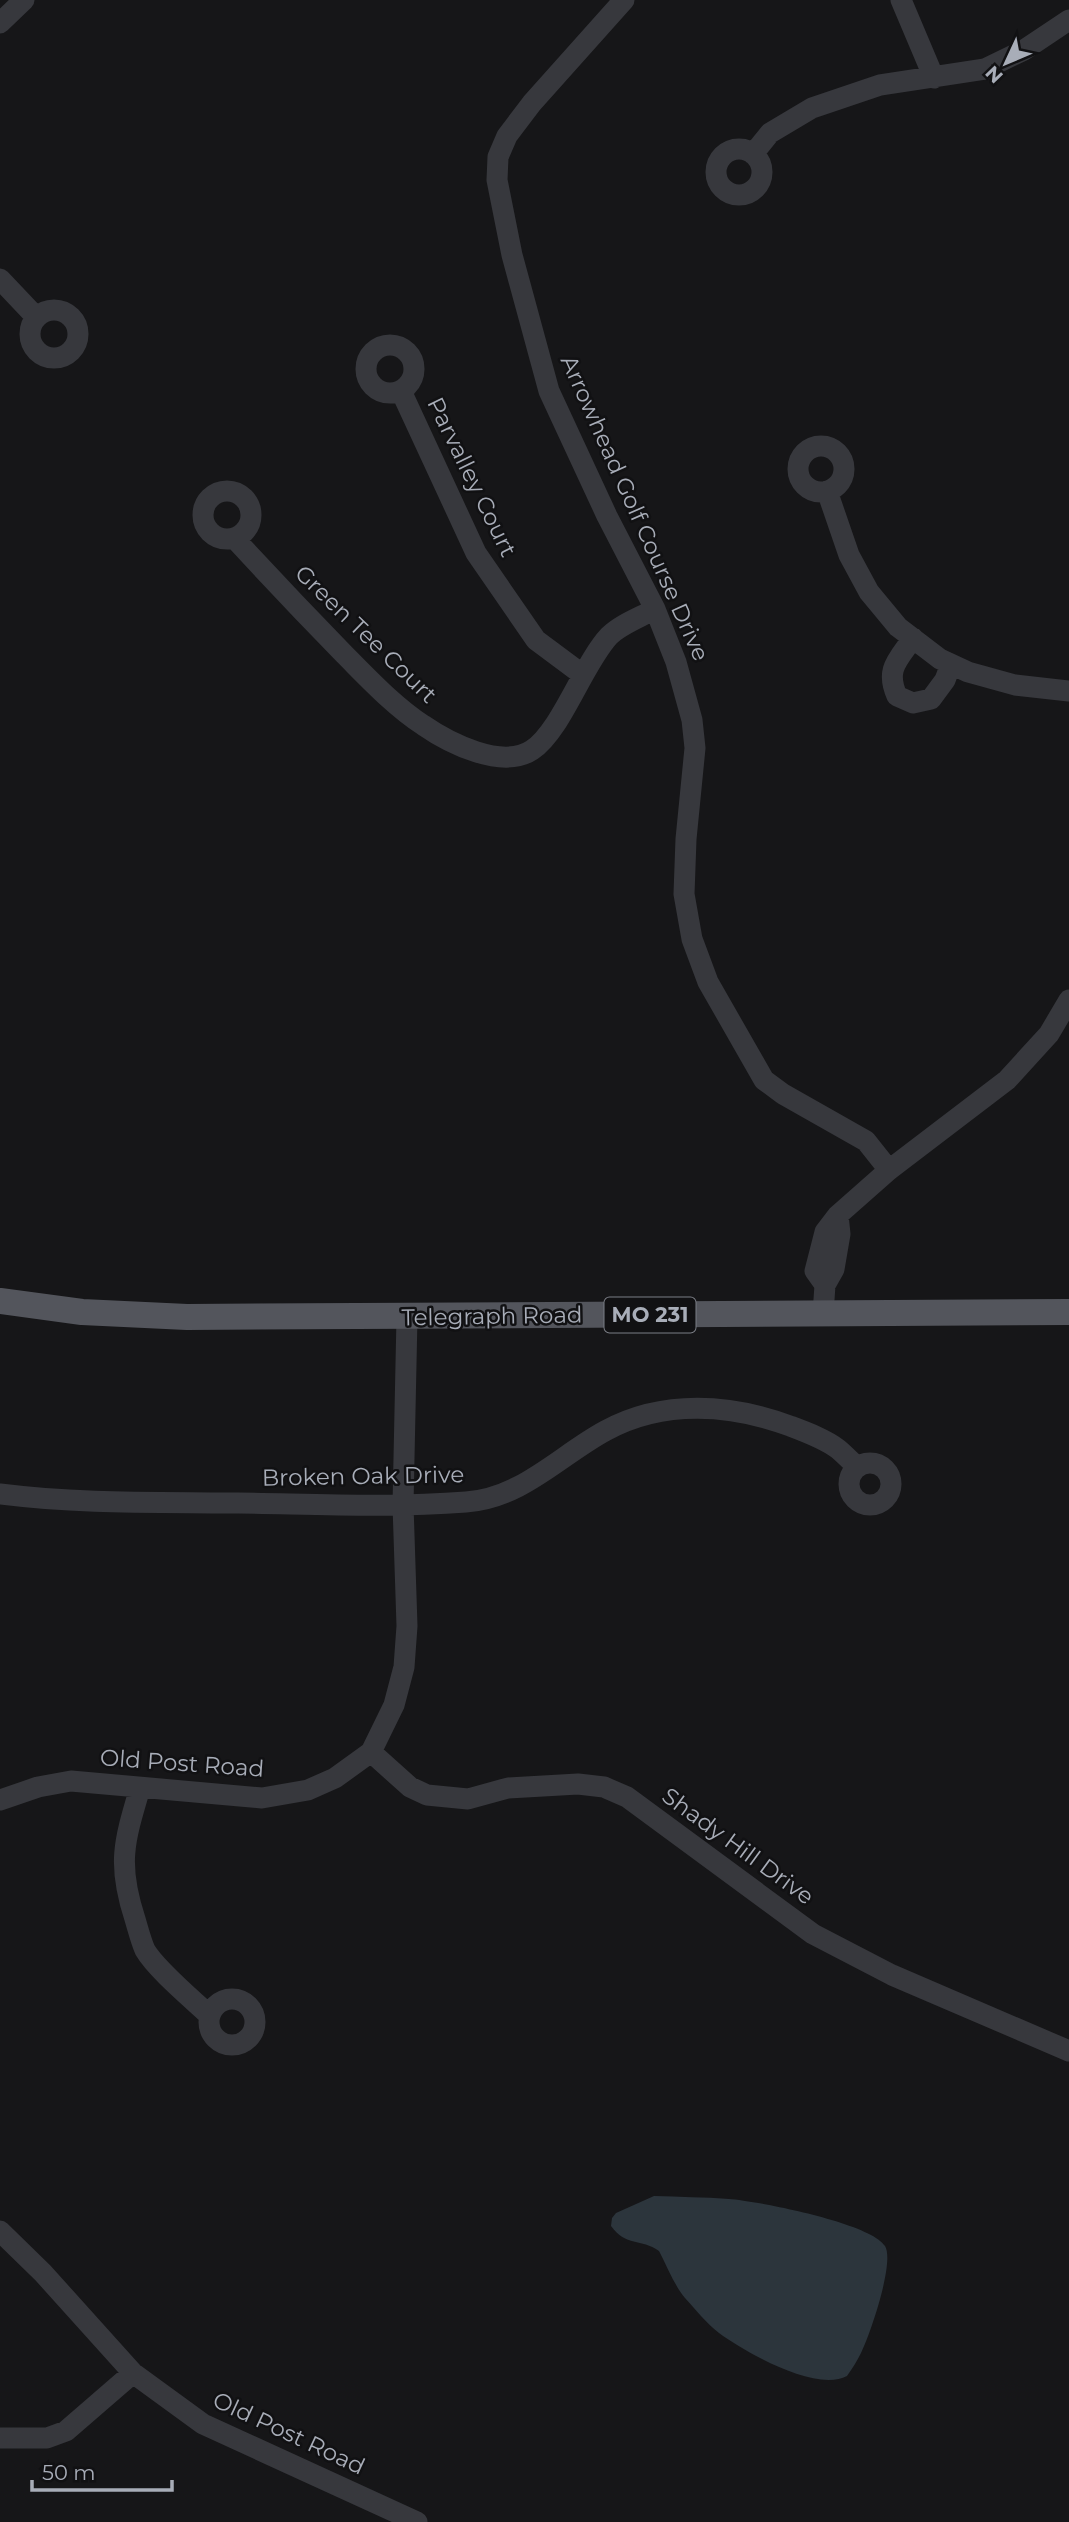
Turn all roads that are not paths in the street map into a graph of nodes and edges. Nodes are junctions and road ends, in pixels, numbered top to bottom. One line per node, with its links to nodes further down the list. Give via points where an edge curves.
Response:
1 (24, 0): 5 (street)
2 (624, 0): 13 (street, Arrowhead Golf Course Drive, via 507,136 497,180 549,391)
3 (901, 0): 6 (street)
4 (1069, 20): 6 (street, via 985,69)
5 (0, 23)
6 (933, 78): 7 (street, via 880,85 812,108 769,133)
7 (753, 155)
8 (0, 279): 9 (street)
9 (36, 317)
10 (401, 391): 16 (street, Parvalley Court, via 477,553 536,640)
11 (827, 491): 14 (street, via 849,555 869,592 898,627)
12 (234, 538): 16 (street, Green Tee Court, via 372,682 423,725 466,748 505,758 533,750)
13 (655, 609): 16 (street, Green Tee Court, via 610,635); 19 (street, Arrowhead Golf Course Drive, via 692,720 695,748 684,894 692,939 708,982 764,1080 866,1141)
14 (914, 638): 15 (street); 15 (street, via 893,666 891,682 897,696 913,703 931,699)
15 (951, 664): 17 (street, via 1015,685)
16 (583, 675)
17 (1069, 691)
18 (1069, 1000): 19 (street, via 1049,1034 1007,1080)
19 (889, 1170): 22 (street, via 838,1215 840,1234 834,1269 825,1285)
20 (0, 1301): 23 (main road, Telegraph Road / MO 231, via 132,1315)
21 (1069, 1312): 22 (main road, Telegraph Road / MO 231)
22 (823, 1314): 23 (main road, Telegraph Road / MO 231)
23 (407, 1317): 26 (street, Old Post Road)
24 (857, 1467): 26 (street, Broken Oak Drive, via 836,1448 762,1416 675,1409 608,1429 537,1478 503,1494 465,1502)
25 (0, 1494): 26 (street, Broken Oak Drive, via 81,1502)
26 (403, 1505): 27 (street, Old Post Road, via 404,1667 394,1705)
27 (370, 1752): 28 (street, Old Post Road, via 335,1778 307,1790 262,1798); 31 (street, Shady Hill Drive, via 410,1787 427,1795 468,1798 508,1788 604,1787 627,1797 813,1934 891,1975)
28 (140, 1788): 29 (street, Old Post Road, via 71,1780); 30 (street, via 123,1864 128,1895 146,1951)
29 (0, 1800)
30 (209, 2015)
31 (1069, 2051)
32 (0, 2231): 33 (street, Old Post Road)
33 (133, 2373): 34 (street, via 66,2431 47,2438); 35 (street, Old Post Road, via 203,2424)
34 (0, 2438)
35 (417, 2522)

